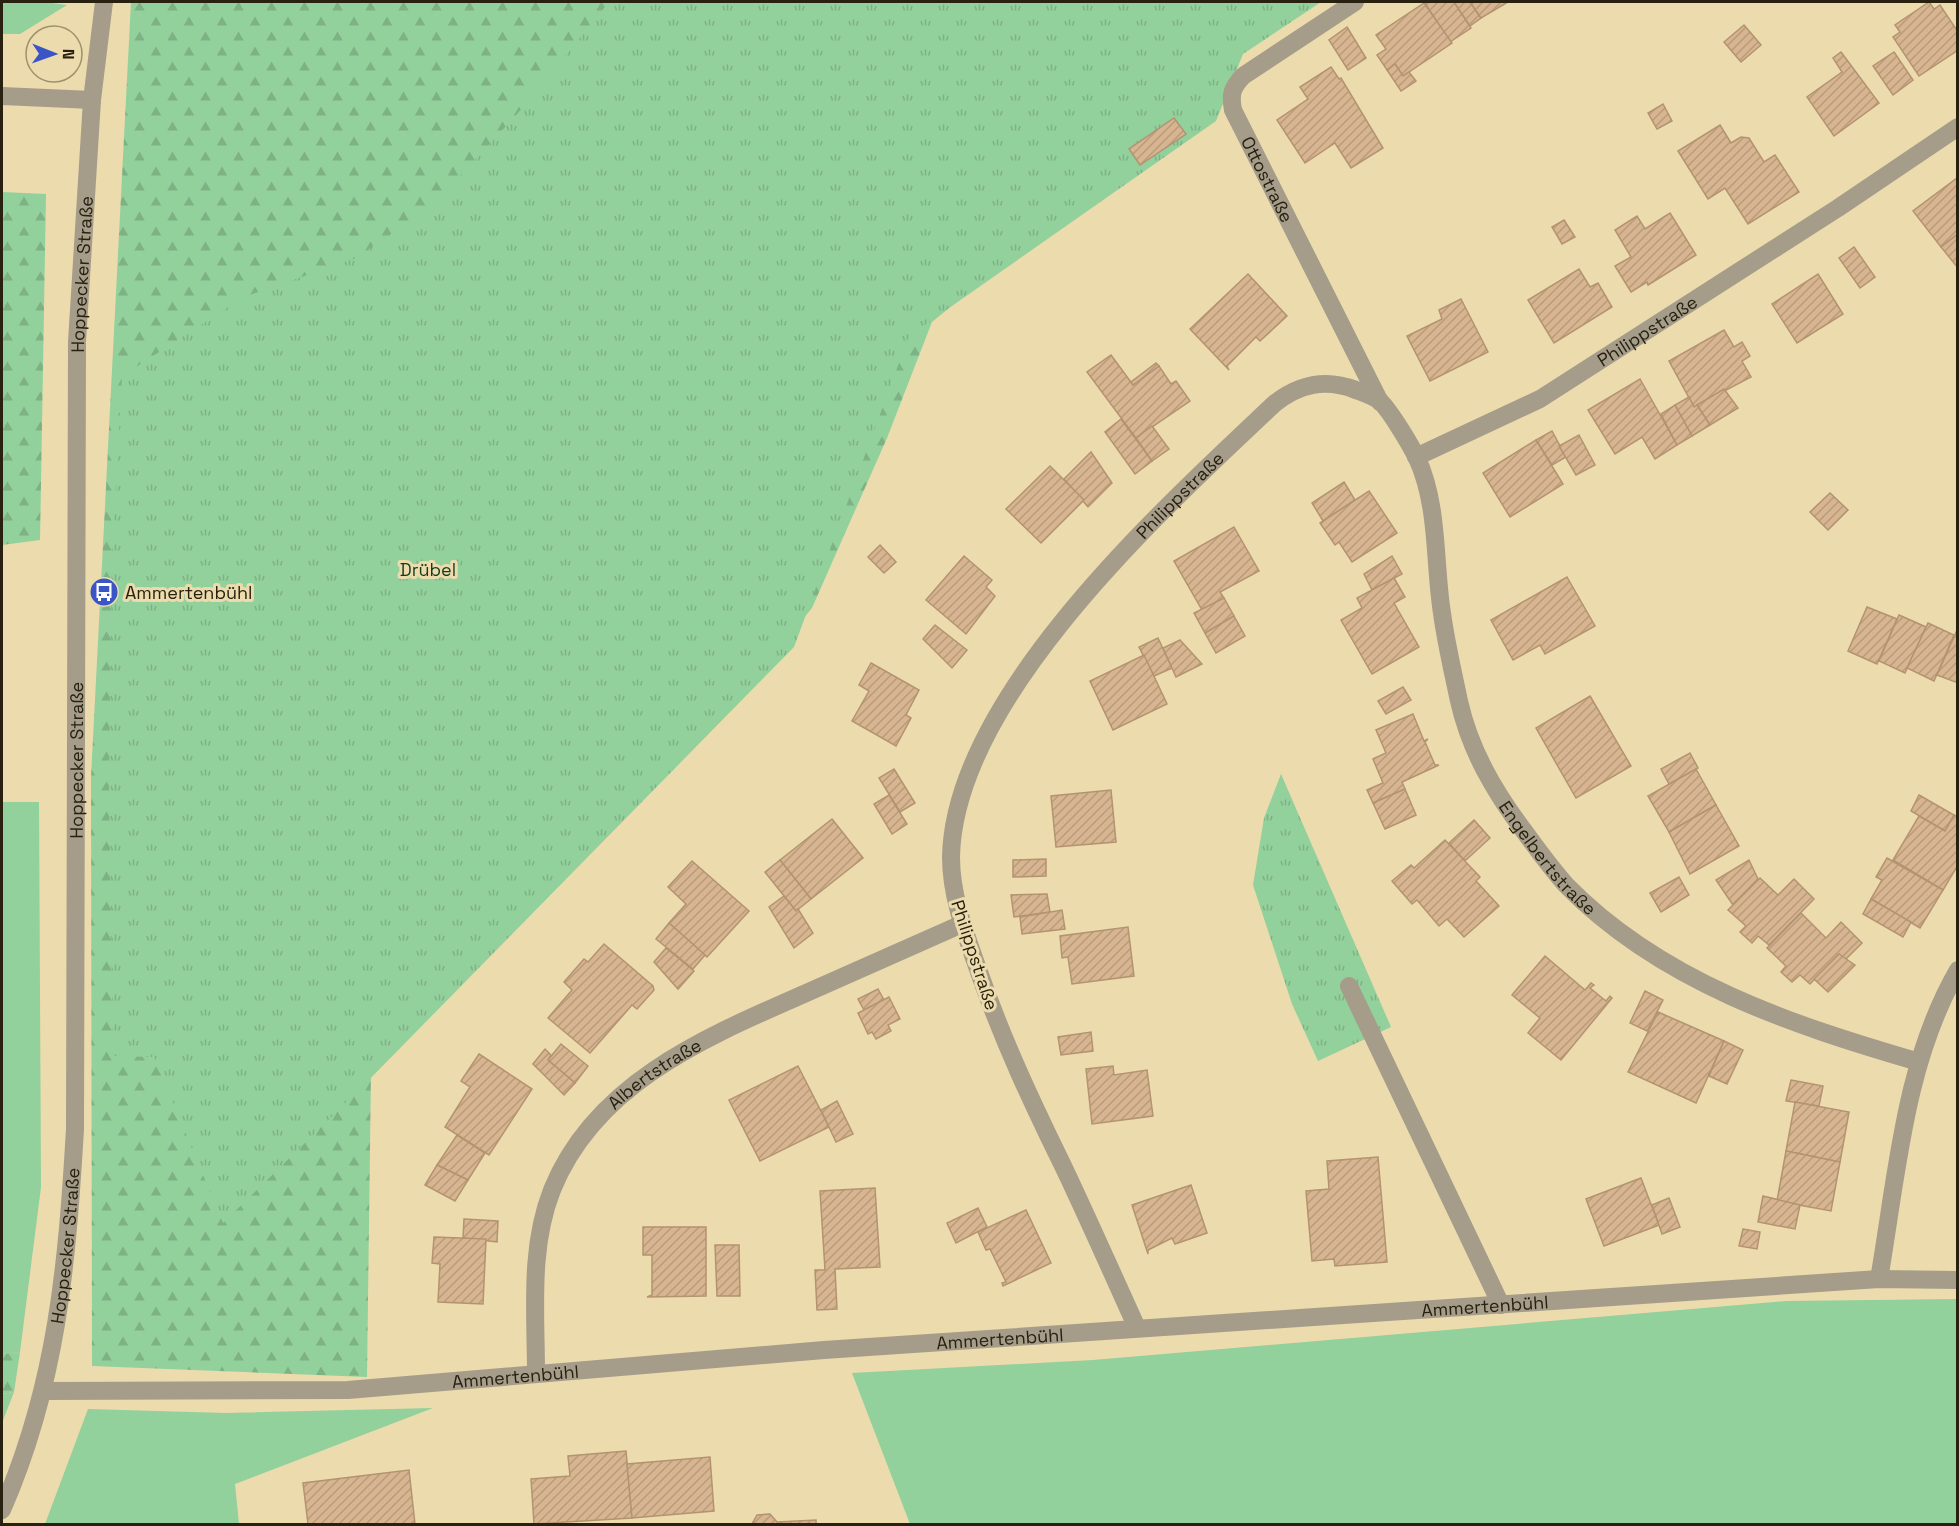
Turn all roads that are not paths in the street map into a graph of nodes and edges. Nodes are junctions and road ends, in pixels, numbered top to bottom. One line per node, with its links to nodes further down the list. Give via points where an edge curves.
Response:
1 (104, 2): 4 (street, Hoppecker Straße)
2 (1355, 2): 6 (street, Ottostraße, via 1243,76 1230,95 1233,110)
3 (2, 96): 4 (street)
4 (92, 100): 17 (street, Hoppecker Straße, via 77,342 75,1129 63,1287)
5 (1958, 126): 7 (street, Philippstraße, via 1838,208 1540,399)
6 (1380, 402): 7 (street); 8 (street, Philippstraße, via 1334,383 1315,383 1289,392 1164,508 1048,640 988,736 957,807 951,859 956,903)
7 (1416, 456): 11 (street, Engelbertstraße, via 1428,494 1442,614 1467,732 1489,781 1566,884 1623,934 1713,988 1793,1022)
8 (963, 924): 15 (street, Philippstraße, via 999,1030); 16 (street, Albertstraße, via 706,1037 639,1080 604,1111 566,1162 552,1189 541,1226 536,1268)
9 (1958, 970): 11 (street, via 1937,1009)
10 (1349, 986): 14 (street)
11 (1919, 1062): 12 (street)
12 (1879, 1279): 13 (street, Ammertenbühl); 14 (street, Ammertenbühl)
13 (1958, 1280)
14 (1500, 1305): 15 (street, Ammertenbühl)
15 (1137, 1328): 16 (street, Ammertenbühl)
16 (536, 1374): 17 (street, Ammertenbühl, via 348,1390)
17 (44, 1391): 18 (street, Hoppecker Straße)
18 (2, 1510)

